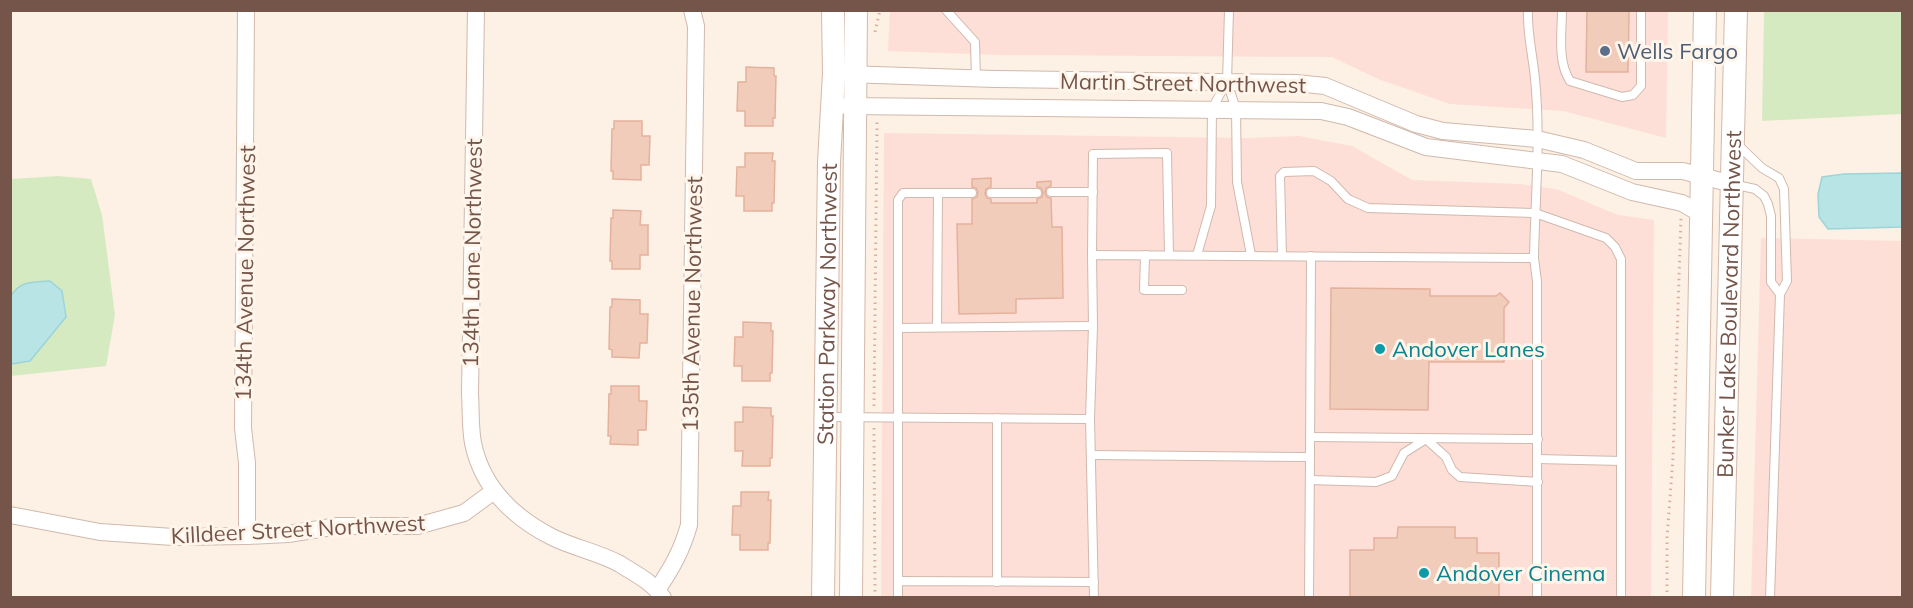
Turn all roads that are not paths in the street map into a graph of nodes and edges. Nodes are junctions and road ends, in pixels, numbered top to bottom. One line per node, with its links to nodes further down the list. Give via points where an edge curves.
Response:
1 (246, 10): 61 (street, 134th Avenue Northwest, via 243,428)
2 (476, 10): 59 (street, 134th Lane Northwest, via 470,393 473,443 486,481)
3 (692, 10): 65 (street, 135th Avenue Northwest, via 696,26 689,525)
4 (833, 10): 13 (main road, Station Parkway Northwest)
5 (856, 10): 13 (main road, Station Parkway Northwest)
6 (946, 10): 14 (lane, via 975,42)
7 (1229, 10): 15 (lane)
8 (1528, 10): 19 (lane, via 1536,79)
9 (1562, 10): 10 (lane, via 1562,61 1570,81 1622,97 1633,95 1641,86)
10 (1641, 10)
11 (1705, 10): 22 (main road, Bunker Lake Boulevard Northwest)
12 (1736, 10): 20 (main road, Bunker Lake Boulevard Northwest)
13 (844, 74): 14 (street, Martin Street Northwest); 16 (main road, Station Parkway Northwest)
14 (976, 79): 15 (street, Martin Street Northwest)
15 (1227, 82): 17 (lane); 18 (lane); 19 (street, Martin Street Northwest, via 1326,86 1416,124 1443,131)
16 (854, 106): 17 (street, Martin Street Northwest); 45 (main road, Station Parkway Northwest, via 829,162); 46 (main road, Station Parkway Northwest)
17 (1212, 109): 18 (street, Martin Street Northwest); 35 (lane, via 1210,206)
18 (1236, 109): 21 (street, Martin Street Northwest, via 1321,111 1348,117 1426,147); 36 (lane, via 1237,182)
19 (1537, 139): 21 (lane); 22 (street, Martin Street Northwest, via 1584,150 1636,171 1683,171)
20 (1734, 141): 23 (main road, Bunker Lake Boulevard Northwest); 41 (lane, via 1762,168 1779,178 1784,189 1787,281)
21 (1536, 160): 30 (lane); 31 (street, Martin Street Northwest, via 1562,164 1632,192 1682,203)
22 (1701, 177): 23 (street, Martin Street Northwest); 31 (main road, Bunker Lake Boulevard Northwest)
23 (1732, 184): 41 (lane, via 1755,189 1768,204 1771,282); 74 (main road, Bunker Lake Boulevard Northwest)
24 (1051, 192): 25 (lane)
25 (1093, 192): 32 (lane); 34 (lane, via 1093,154 1167,153)
26 (938, 193): 27 (lane); 43 (lane); 44 (lane, via 903,193 898,200)
27 (972, 193)
28 (991, 193): 29 (lane)
29 (1037, 193)
30 (1535, 213): 37 (lane, via 1368,208 1348,199 1331,181 1314,171 1284,172 1280,176); 39 (lane); 56 (lane, via 1606,238 1621,259)
31 (1691, 215): 73 (main road, Bunker Lake Boulevard Northwest)
32 (1092, 255): 33 (lane); 42 (lane)
33 (1144, 255): 34 (lane); 40 (lane, via 1144,290)
34 (1169, 255): 35 (lane)
35 (1197, 255): 36 (lane)
36 (1251, 255): 37 (lane)
37 (1282, 256): 38 (lane)
38 (1311, 256): 39 (lane); 50 (lane)
39 (1534, 258): 52 (lane)
40 (1182, 290)
41 (1780, 294): 75 (lane)
42 (1093, 326): 43 (lane); 49 (lane)
43 (938, 327): 44 (lane)
44 (898, 328): 47 (lane)
45 (826, 417): 46 (lane); 66 (main road, Station Parkway Northwest)
46 (851, 418): 47 (lane); 67 (main road, Station Parkway Northwest)
47 (899, 418): 48 (lane); 62 (lane)
48 (997, 418): 49 (lane); 63 (lane)
49 (1089, 419): 53 (lane)
50 (1310, 437): 51 (lane); 54 (lane)
51 (1426, 439): 52 (lane); 57 (lane, via 1404,453 1392,476 1376,482); 58 (lane, via 1460,477)
52 (1538, 439): 55 (lane)
53 (1091, 455): 54 (lane); 64 (lane)
54 (1310, 457): 57 (lane)
55 (1537, 459): 56 (lane); 58 (lane)
56 (1621, 461): 72 (lane)
57 (1310, 480): 70 (lane)
58 (1538, 482): 71 (lane)
59 (494, 491): 61 (street, Killdeer Street Northwest, via 464,513 417,526 338,526); 65 (street, via 504,505 525,520 553,537 604,555 641,577)
60 (10, 515): 61 (street, Killdeer Street Northwest, via 100,532 173,537)
61 (247, 536)
62 (898, 581): 63 (lane); 68 (lane)
63 (997, 582): 64 (lane)
64 (1094, 582): 69 (lane)
65 (660, 594)
66 (823, 597)
67 (851, 597)
68 (898, 597)
69 (1094, 597)
70 (1309, 597)
71 (1537, 597)
72 (1621, 597)
73 (1694, 597)
74 (1722, 597)
75 (1770, 597)

